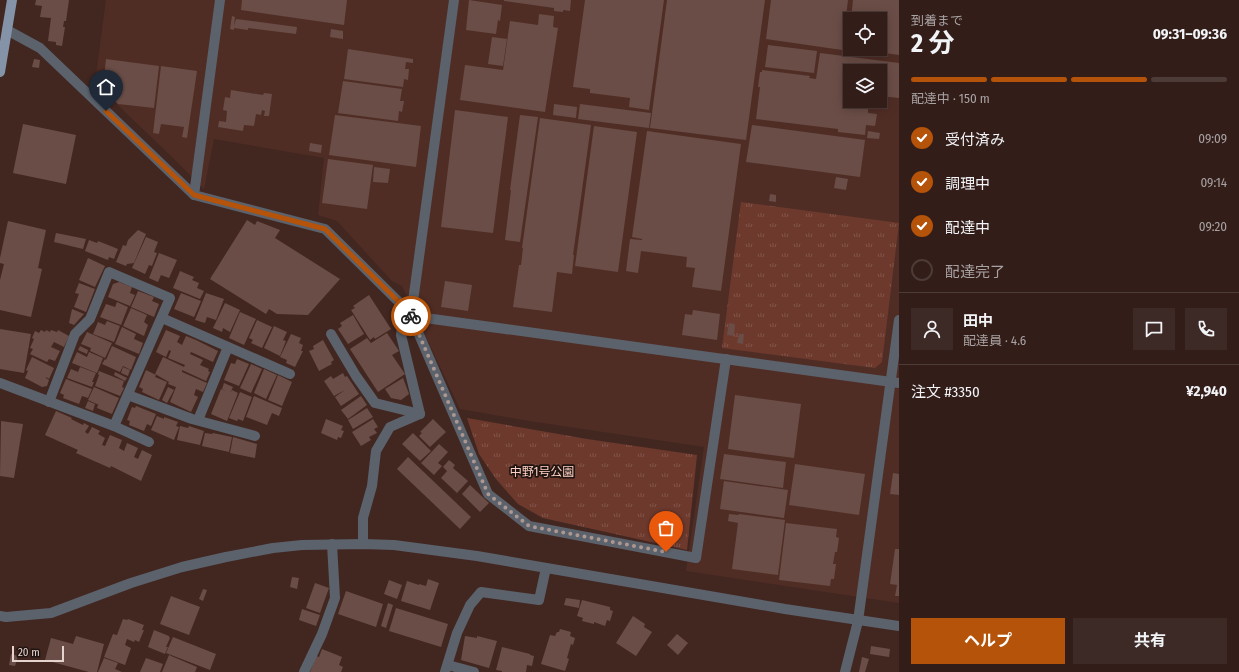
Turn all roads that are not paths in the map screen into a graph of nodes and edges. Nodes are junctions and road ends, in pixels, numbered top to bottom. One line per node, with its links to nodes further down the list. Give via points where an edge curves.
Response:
1 (12, 0): 4 (main road)
2 (220, 0): 6 (street)
3 (454, 0): 7 (street)
4 (8, 30): 5 (main road); 6 (street, via 40,48)
5 (0, 72)
6 (194, 195): 7 (street, via 325,229)
7 (408, 312): 12 (street); 12 (street, via 488,494 529,526 696,558); 18 (street, via 401,334)
8 (162, 318): 11 (street); 16 (street); 17 (street, via 170,298 109,272 90,319 75,334)
9 (899, 320): 15 (street)
10 (331, 334): 18 (street, via 375,403)
11 (228, 347): 13 (street); 19 (street)
12 (726, 359): 15 (street)
13 (290, 374)
14 (0, 383): 17 (street)
15 (895, 383): 27 (street)
16 (128, 395): 19 (street); 20 (street)
17 (49, 402): 20 (street)
18 (420, 414): 24 (street, via 390,427 376,451 372,486 363,518)
19 (198, 420): 21 (street)
20 (114, 426): 22 (street)
21 (256, 436)
22 (149, 442)
23 (332, 544): 24 (street); 26 (street, via 295,546 226,556 131,583 51,613); 30 (street, via 335,598)
24 (363, 544): 25 (street, via 428,550)
25 (546, 568): 27 (street); 29 (street, via 538,600 481,592 470,605 460,626)
26 (0, 616)
27 (858, 621): 28 (street); 32 (street)
28 (899, 626)
29 (446, 668): 31 (street)
30 (304, 672)
31 (474, 672)
32 (845, 672)

